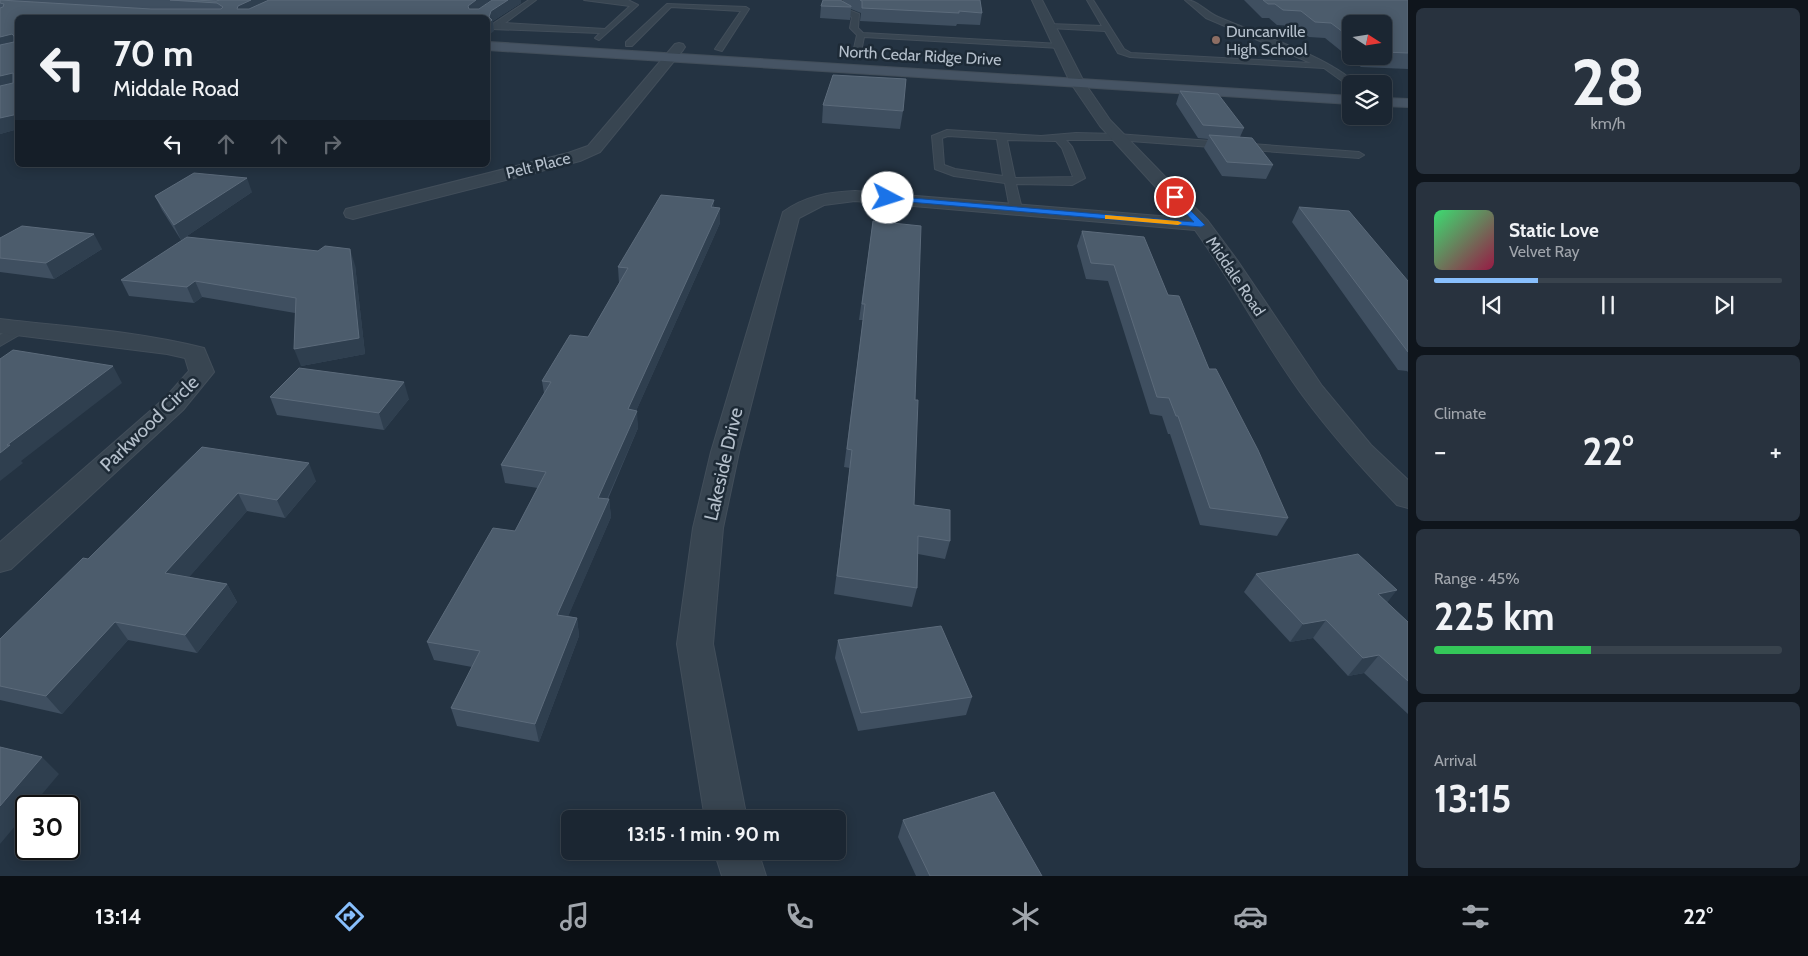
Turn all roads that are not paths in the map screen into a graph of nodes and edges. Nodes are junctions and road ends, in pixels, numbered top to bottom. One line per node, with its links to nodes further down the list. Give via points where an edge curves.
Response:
1 (533, 0): 7 (lane)
2 (587, 0): 10 (lane, via 635,5)
3 (840, 0): 13 (lane, via 837,8 856,16 854,28)
4 (1037, 0): 8 (street, Middale Road)
5 (1090, 0): 9 (lane)
6 (1188, 0): 22 (lane, via 1220,22)
7 (498, 25): 10 (lane); 11 (lane)
8 (1050, 26): 9 (lane); 17 (street, Middale Road)
9 (1108, 28): 22 (lane, via 1120,51 1130,55)
10 (606, 31): 14 (lane)
11 (490, 32)
12 (490, 34): 14 (main road, North Cedar Ridge Drive)
13 (861, 35): 17 (lane); 20 (lane)
14 (595, 42): 15 (main road, North Cedar Ridge Drive)
15 (629, 44): 18 (lane, via 669,5 746,9); 19 (main road, North Cedar Ridge Drive)
16 (490, 46): 19 (main road, North Cedar Ridge Drive)
17 (1060, 46): 24 (street, Middale Road)
18 (719, 49): 19 (main road, North Cedar Ridge Drive); 20 (main road, North Cedar Ridge Drive)
19 (675, 52): 24 (main road, North Cedar Ridge Drive); 38 (street, Pelt Place, via 594,149 574,157)
20 (856, 57): 21 (main road, North Cedar Ridge Drive)
21 (983, 64)
22 (1326, 66): 25 (lane)
23 (1051, 68): 24 (main road, North Cedar Ridge Drive)
24 (1074, 75): 26 (main road, North Cedar Ridge Drive); 29 (main road, North Cedar Ridge Drive); 34 (street, Middale Road)
25 (1342, 78)
26 (1342, 85)
27 (1392, 89): 28 (main road)
28 (1408, 90)
29 (1342, 99)
30 (1392, 102): 31 (main road)
31 (1408, 103)
32 (1001, 136): 33 (lane); 36 (lane); 36 (lane, via 947,133 937,136 939,167 947,172 992,175)
33 (1058, 137): 34 (lane); 36 (lane, via 1067,147 1079,178 1072,182)
34 (1117, 137): 35 (lane); 39 (street, Middale Road)
35 (1359, 155)
36 (1010, 181): 37 (lane)
37 (1016, 209): 39 (street, Lakeside Drive); 43 (street, Lakeside Drive, via 855,196 824,198 802,206 790,216 725,452 708,528 694,644)
38 (353, 213)
39 (1201, 225): 41 (street, Middale Road, via 1312,391 1361,451)
40 (7, 332): 42 (street, Parkwood Circle, via 167,347 196,353 202,372 174,404)
41 (1408, 498)
42 (0, 560)
43 (723, 810)
44 (739, 860): 45 (street)
45 (744, 876)

